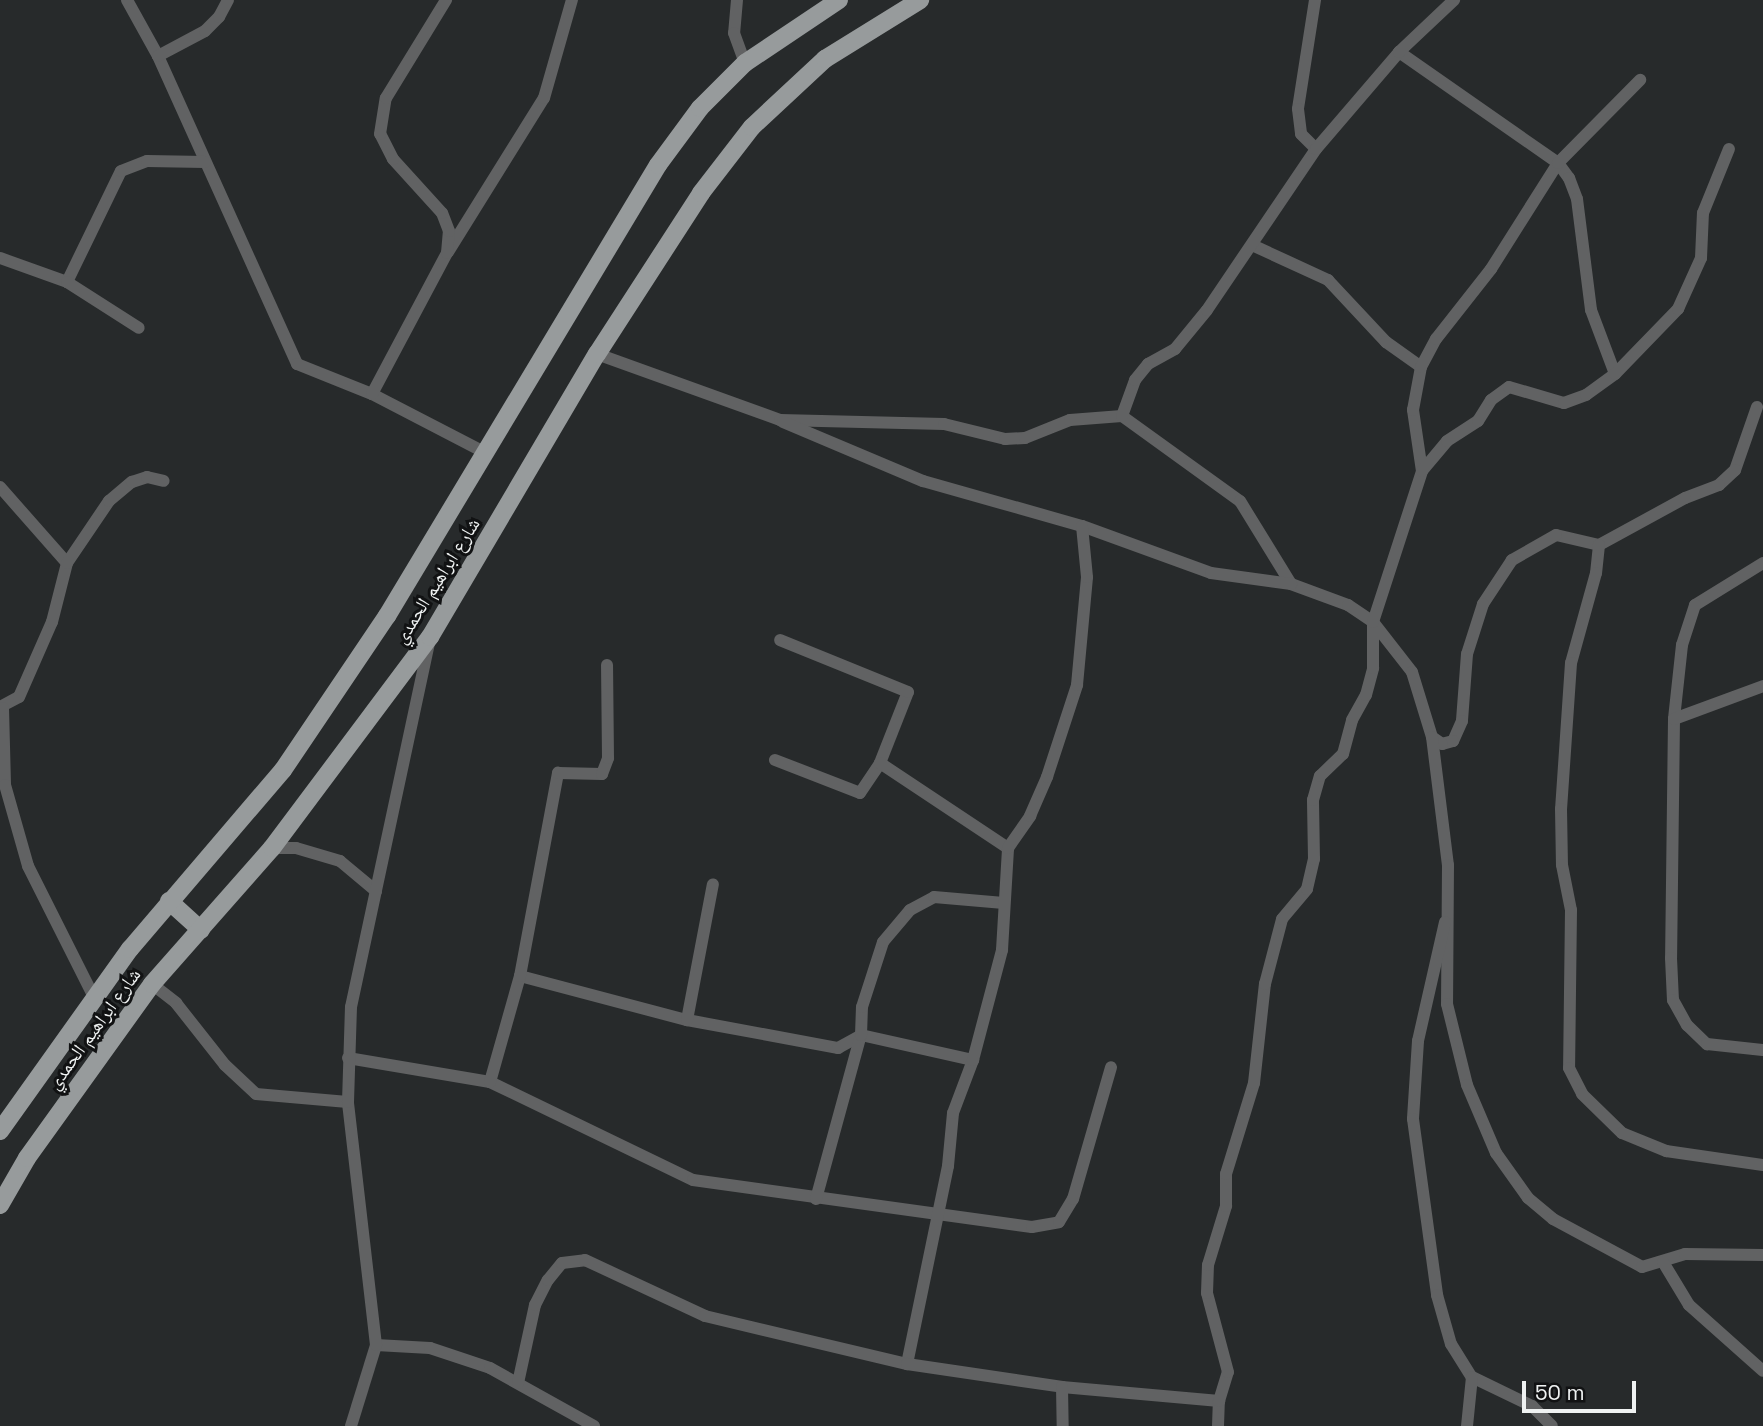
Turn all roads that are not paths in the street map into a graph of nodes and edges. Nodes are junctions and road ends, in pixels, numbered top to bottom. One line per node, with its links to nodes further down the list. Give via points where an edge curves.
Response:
1 (127, 0): 11 (street)
2 (228, 0): 11 (street, via 205,31)
3 (446, 0): 19 (street, via 386,98 380,134 393,159 442,213 449,231)
4 (572, 0): 19 (street, via 544,98)
5 (737, 0): 12 (street, via 734,33)
6 (839, 0): 12 (main road, شارع ابراهيم الحمدي)
7 (920, 0): 23 (main road, شارع ابراهيم الحمدي, via 825,59 752,127 701,192)
8 (1315, 0): 14 (street, via 1298,109 1301,134)
9 (1454, 0): 10 (street)
10 (1399, 52): 14 (street); 17 (street)
11 (158, 56): 16 (street)
12 (745, 64): 30 (main road, شارع ابراهيم الحمدي, via 700,108 658,165)
13 (1640, 80): 17 (street)
14 (1315, 149): 18 (street)
15 (1729, 149): 25 (street, via 1703,213 1701,258 1678,309)
16 (205, 162): 21 (street, via 147,161 121,171); 26 (street, via 297,364)
17 (1558, 163): 24 (street, via 1491,269 1453,313); 25 (street, via 1577,199 1591,310)
18 (1252, 245): 24 (street, via 1328,280 1385,342); 28 (street, via 1175,349 1148,364 1135,380)
19 (447, 253): 26 (street)
20 (0, 258): 21 (street)
21 (67, 282): 22 (street)
22 (139, 328)
23 (597, 354): 29 (street); 40 (main road, شارع ابراهيم الحمدي)
24 (1421, 367): 31 (street, via 1413,410)
25 (1615, 374): 31 (street, via 1586,395 1564,403 1508,387 1491,400 1478,421 1447,441)
26 (372, 394): 30 (street)
27 (1757, 407): 35 (street, via 1735,470 1719,485 1685,498)
28 (1122, 416): 29 (street, via 1070,420 1024,438 1005,439 944,424); 38 (street, via 1240,501)
29 (780, 420): 34 (street, via 923,481)
30 (486, 453): 53 (main road, شارع ابراهيم الحمدي, via 387,616 283,770)
31 (1422, 471): 39 (street)
32 (164, 481): 36 (street, via 147,477 118,491)
33 (0, 487): 36 (street)
34 (1082, 526): 38 (street, via 1211,573); 50 (street, via 1087,576 1077,685 1047,778 1030,816)
35 (1599, 545): 46 (street, via 1556,535 1512,560 1483,604 1467,654 1462,721 1453,741 1442,744); 69 (street, via 1596,573 1571,663 1562,809 1562,865 1571,910 1569,1068 1591,1104 1622,1133 1666,1151)
36 (67, 563): 44 (street, via 52,622 19,696)
37 (1763, 563): 45 (street, via 1695,605 1682,645)
38 (1292, 584): 39 (street, via 1349,605)
39 (1373, 622): 46 (street, via 1412,672); 81 (street, via 1373,668 1366,695 1352,720 1343,754 1320,776 1313,800 1307,889 1282,919 1265,984 1254,1083 1226,1174 1226,1206 1208,1265 1207,1293 1228,1372)
40 (430, 637): 49 (main road, شارع ابراهيم الحمدي); 52 (street)
41 (780, 640): 48 (street, via 908,692)
42 (607, 665): 57 (street, via 608,758 602,774 558,773)
43 (1763, 686): 45 (street)
44 (2, 708): 59 (street, via 5,785 28,866)
45 (1674, 719): 62 (street, via 1673,1000 1687,1025 1707,1044)
46 (1432, 737): 55 (street, via 1448,866)
47 (775, 760): 48 (street, via 860,793)
48 (880, 763): 50 (street)
49 (272, 848): 52 (street, via 296,848 330,857); 56 (main road, شارع ابراهيم الحمدي)
50 (1008, 848): 54 (street)
51 (713, 884): 60 (street)
52 (376, 891): 63 (street, via 359,959)
53 (169, 901): 56 (main road); 59 (main road, شارع ابراهيم الحمدي)
54 (1004, 903): 61 (street, via 934,897 910,910 883,942 862,1007); 64 (street, via 1002,950)
55 (1446, 921): 74 (street, via 1447,1004 1467,1085 1496,1153 1528,1198 1553,1219 1642,1267); 78 (street, via 1428,984 1413,1119 1437,1295 1451,1344)
56 (201, 930): 58 (main road, شارع ابراهيم الحمدي)
57 (520, 976): 60 (street); 66 (street)
58 (152, 984): 67 (street, via 176,1003 225,1065 256,1094); 71 (main road, شارع ابراهيم الحمدي, via 27,1158)
59 (94, 999): 68 (main road, شارع ابراهيم الحمدي)
60 (687, 1020): 61 (street, via 838,1048)
61 (860, 1035): 64 (street); 70 (street)
62 (1763, 1049)
63 (348, 1058): 66 (street); 67 (street)
64 (973, 1060): 72 (street, via 953,1114 948,1166)
65 (1111, 1067): 72 (street, via 1073,1199 1059,1222 1032,1227)
66 (490, 1082): 70 (street, via 693,1180)
67 (348, 1102): 75 (street)
68 (0, 1132)
69 (1763, 1165)
70 (816, 1199): 72 (street)
71 (0, 1205)
72 (936, 1215): 76 (street)
73 (1763, 1255): 74 (street, via 1685,1254)
74 (1663, 1262): 77 (street, via 1689,1305)
75 (376, 1345): 79 (street, via 430,1348 490,1368); 82 (street)
76 (907, 1364): 79 (street, via 705,1316 585,1260 562,1263 548,1280 536,1305); 80 (street)
77 (1763, 1371)
78 (1472, 1377): 86 (street); 87 (street, via 1532,1406)
79 (517, 1383): 83 (street)
80 (1062, 1387): 81 (street); 84 (street)
81 (1219, 1401): 85 (street)
82 (351, 1426)
83 (594, 1426)
84 (1063, 1426)
85 (1218, 1426)
86 (1467, 1426)
87 (1552, 1426)

